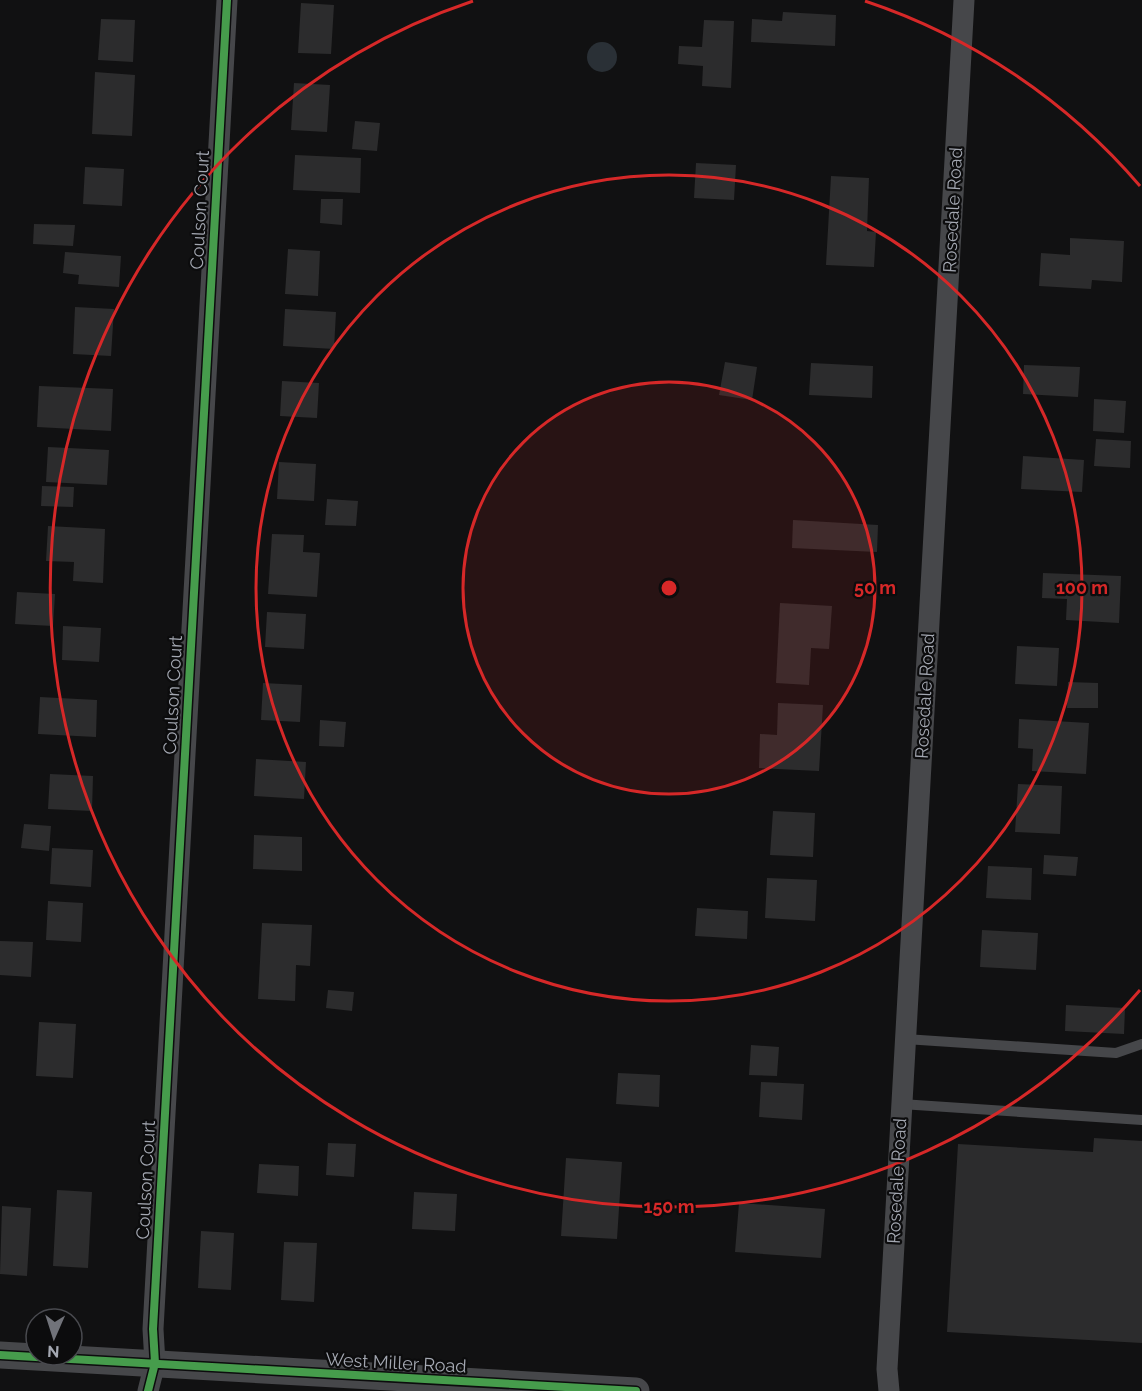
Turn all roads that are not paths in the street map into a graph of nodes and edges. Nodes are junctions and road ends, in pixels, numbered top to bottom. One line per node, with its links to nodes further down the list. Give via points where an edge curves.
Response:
1 (227, 0): 8 (street, Coulson Court, via 154,1305)
2 (964, 0): 3 (street, Rosedale Road)
3 (905, 1040): 4 (lane, via 1116,1053); 5 (street, Rosedale Road)
4 (1142, 1044)
5 (901, 1104): 6 (lane); 12 (street, Rosedale Road)
6 (1142, 1120)
7 (0, 1355): 8 (street, West Miller Road)
8 (154, 1363): 9 (street, West Miller Road); 10 (street, Coulson Court)
9 (571, 1390): 11 (street, West Miller Road)
10 (148, 1391)
11 (636, 1391)
12 (889, 1391)

